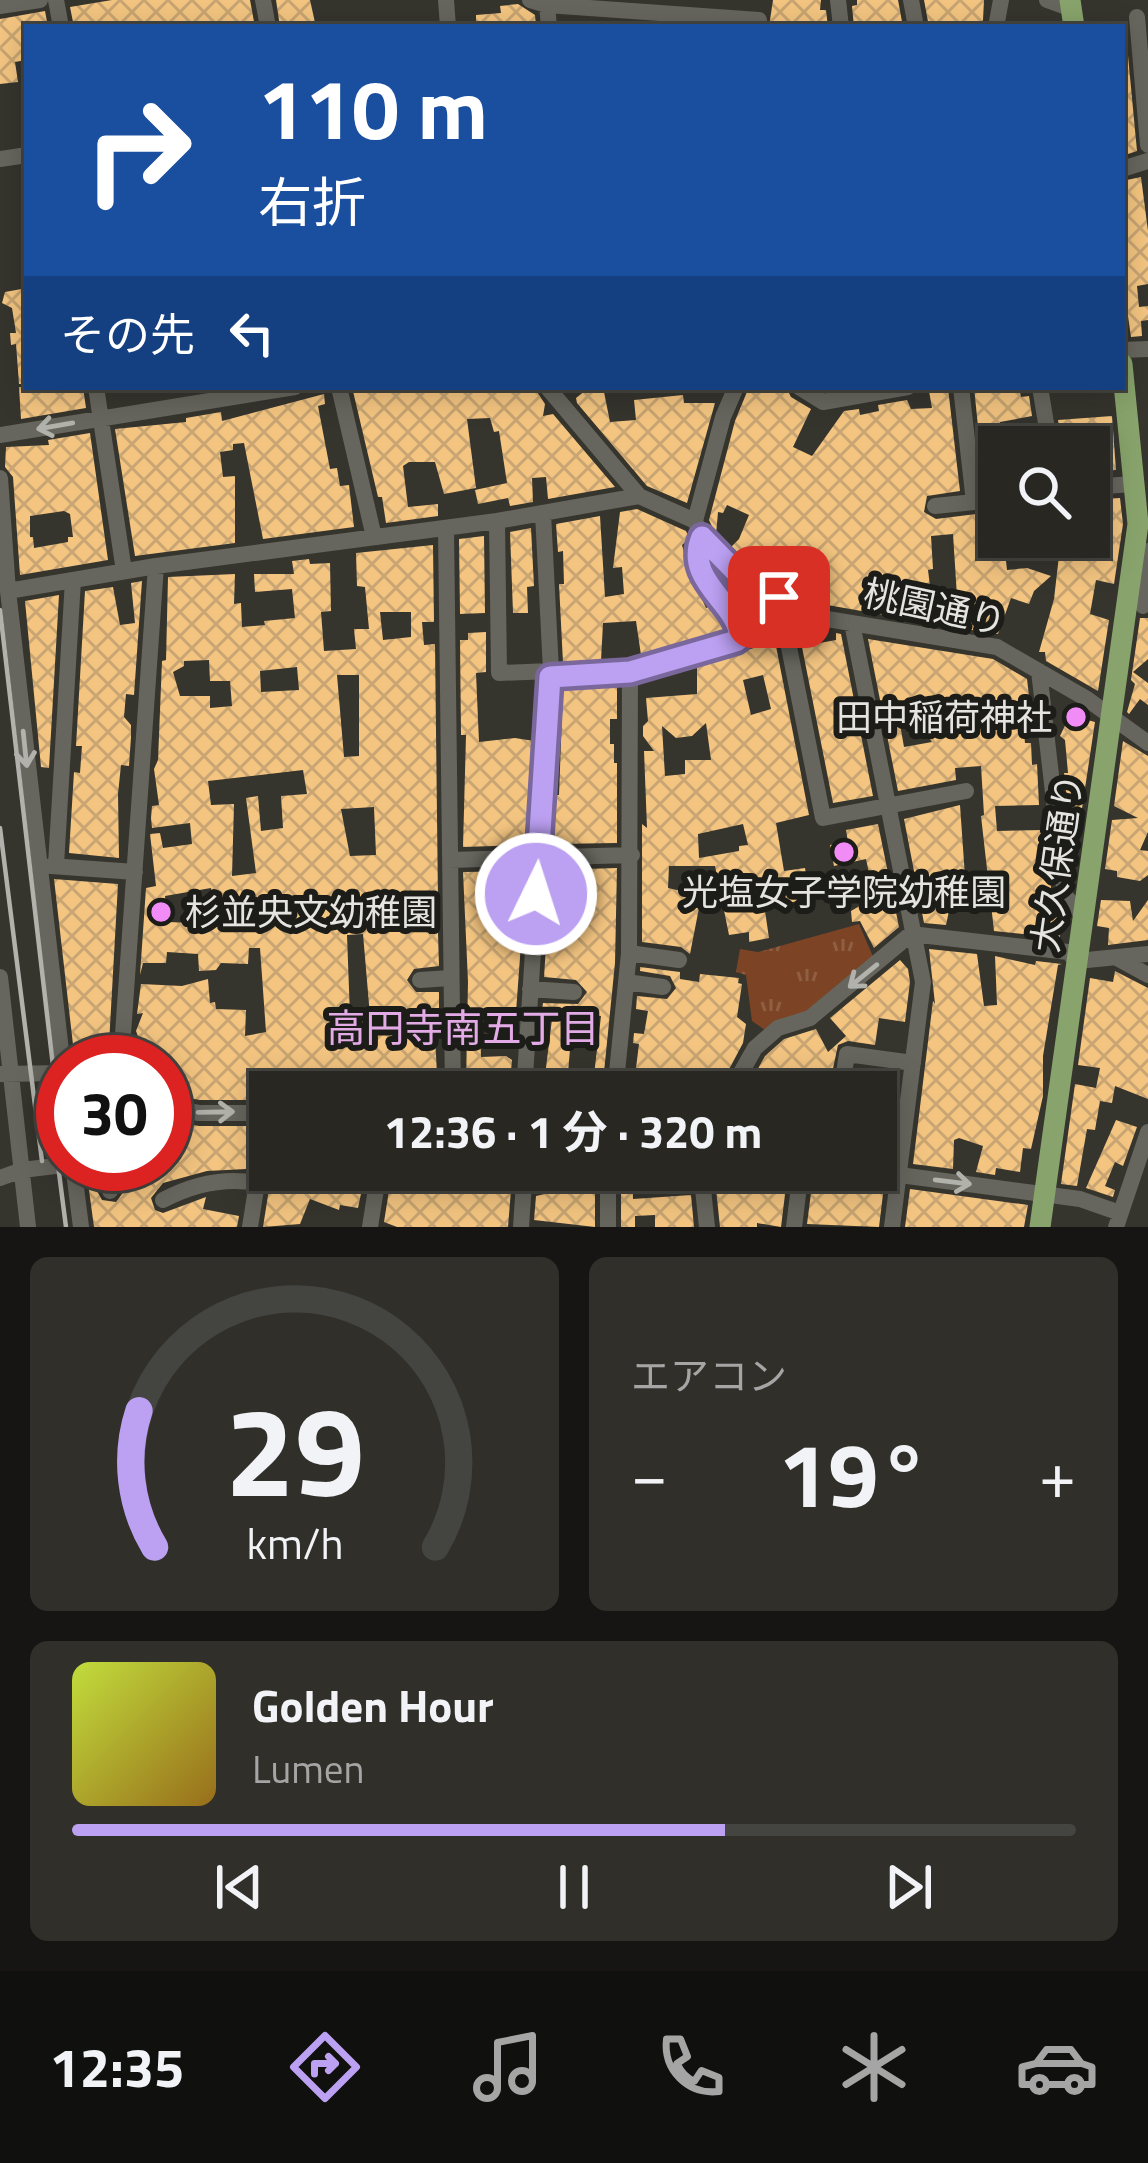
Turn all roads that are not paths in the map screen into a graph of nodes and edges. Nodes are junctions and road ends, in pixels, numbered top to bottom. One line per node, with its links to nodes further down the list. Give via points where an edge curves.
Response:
1 (40, 0): 5 (street)
2 (760, 0): 9 (street)
3 (1047, 0): 6 (street)
4 (539, 2): 8 (street)
5 (0, 6)
6 (1072, 12)
7 (1136, 17): 10 (street)
8 (655, 20): 9 (street)
9 (759, 23)
10 (1148, 145)
11 (96, 390): 21 (street)
12 (276, 390): 21 (street)
13 (340, 390): 33 (street)
14 (550, 390): 27 (street, 桃園通り)
15 (735, 390): 32 (street)
16 (804, 390): 17 (street, via 823,402)
17 (891, 390)
18 (961, 390): 28 (street, via 974,502)
19 (1040, 390): 22 (street)
20 (1125, 390): 25 (main road, 大久保通り)
21 (101, 418): 23 (street, one-way to 23); 36 (street)
22 (1046, 426)
23 (0, 435)
24 (0, 478): 38 (street)
25 (1134, 484): 26 (street); 47 (main road, 大久保通り, via 1138,524)
26 (1110, 486)
27 (639, 496): 29 (street); 32 (street, 桃園通り)
28 (935, 506)
29 (543, 513): 30 (street); 46 (street)
30 (497, 520): 31 (street); 46 (street, via 499,673)
31 (446, 528): 33 (street); 53 (street)
32 (699, 529): 39 (street, 桃園通り, via 740,576); 45 (street, via 700,567 740,638)
33 (374, 537): 35 (street)
34 (1148, 551): 40 (street)
35 (156, 566): 36 (street); 55 (street)
36 (124, 571): 37 (street)
37 (73, 580): 38 (street); 54 (street)
38 (8, 591): 54 (street, one-way to 54)
39 (779, 597): 43 (street, 桃園通り, via 814,616); 50 (street, via 824,818)
40 (1143, 606)
41 (22, 615): 42 (street)
42 (0, 619)
43 (852, 623): 44 (street, 桃園通り, via 997,647); 50 (street)
44 (1039, 671): 47 (street, 桃園通り); 56 (street, via 1065,896)
45 (630, 672): 46 (street); 51 (street)
46 (551, 674): 52 (street)
47 (1111, 715): 48 (street, 桃園通り); 56 (main road, 大久保通り)
48 (1148, 743)
49 (966, 791): 50 (street)
50 (887, 808): 59 (street)
51 (632, 855): 52 (street); 60 (street)
52 (538, 856): 53 (street); 57 (street)
53 (450, 860): 67 (street)
54 (47, 866): 55 (street); 73 (street)
55 (135, 872): 74 (street)
56 (1083, 915): 64 (main road, 大久保通り)
57 (534, 931): 58 (street); 71 (street)
58 (506, 932)
59 (911, 934): 64 (street, via 1068,952); 75 (street, via 923,982); 79 (street, one-way to 79, via 814,1016 778,1028)
60 (629, 953): 63 (street); 69 (street)
61 (1148, 954): 62 (street)
62 (1116, 958): 64 (street); 65 (street)
63 (679, 960)
64 (1077, 961): 98 (main road, 大久保通り)
65 (1148, 975)
66 (0, 977): 82 (street)
67 (450, 978): 68 (street); 76 (street)
68 (420, 980)
69 (626, 982): 70 (street); 78 (street)
70 (663, 987)
71 (530, 989): 72 (street); 77 (street)
72 (574, 992)
73 (60, 1035)
74 (124, 1035)
75 (913, 1063): 80 (street, via 847,1054); 88 (street)
76 (452, 1071)
77 (525, 1071)
78 (618, 1071)
79 (742, 1071)
80 (844, 1071)
81 (36, 1072): 82 (street)
82 (6, 1075): 87 (street)
83 (192, 1112): 84 (street, one-way to 84)
84 (249, 1113)
85 (1148, 1132): 100 (street)
86 (36, 1168): 87 (street)
87 (22, 1170): 89 (street); 101 (street)
88 (899, 1175): 98 (street, one-way to 98); 109 (street)
89 (0, 1178)
90 (249, 1182): 99 (street, via 200,1184)
91 (76, 1191): 102 (street)
92 (257, 1191): 103 (street)
93 (376, 1191): 104 (street)
94 (520, 1191): 105 (street)
95 (608, 1191): 106 (street)
96 (703, 1191): 107 (street)
97 (798, 1191): 108 (street)
98 (1045, 1193): 100 (street, via 1080,1199); 110 (main road, 大久保通り)
99 (163, 1200)
100 (1118, 1220)
101 (28, 1227)
102 (81, 1227)
103 (250, 1227)
104 (370, 1227)
105 (521, 1227)
106 (608, 1227)
107 (707, 1227)
108 (794, 1227)
109 (892, 1227)
110 (1040, 1227)

